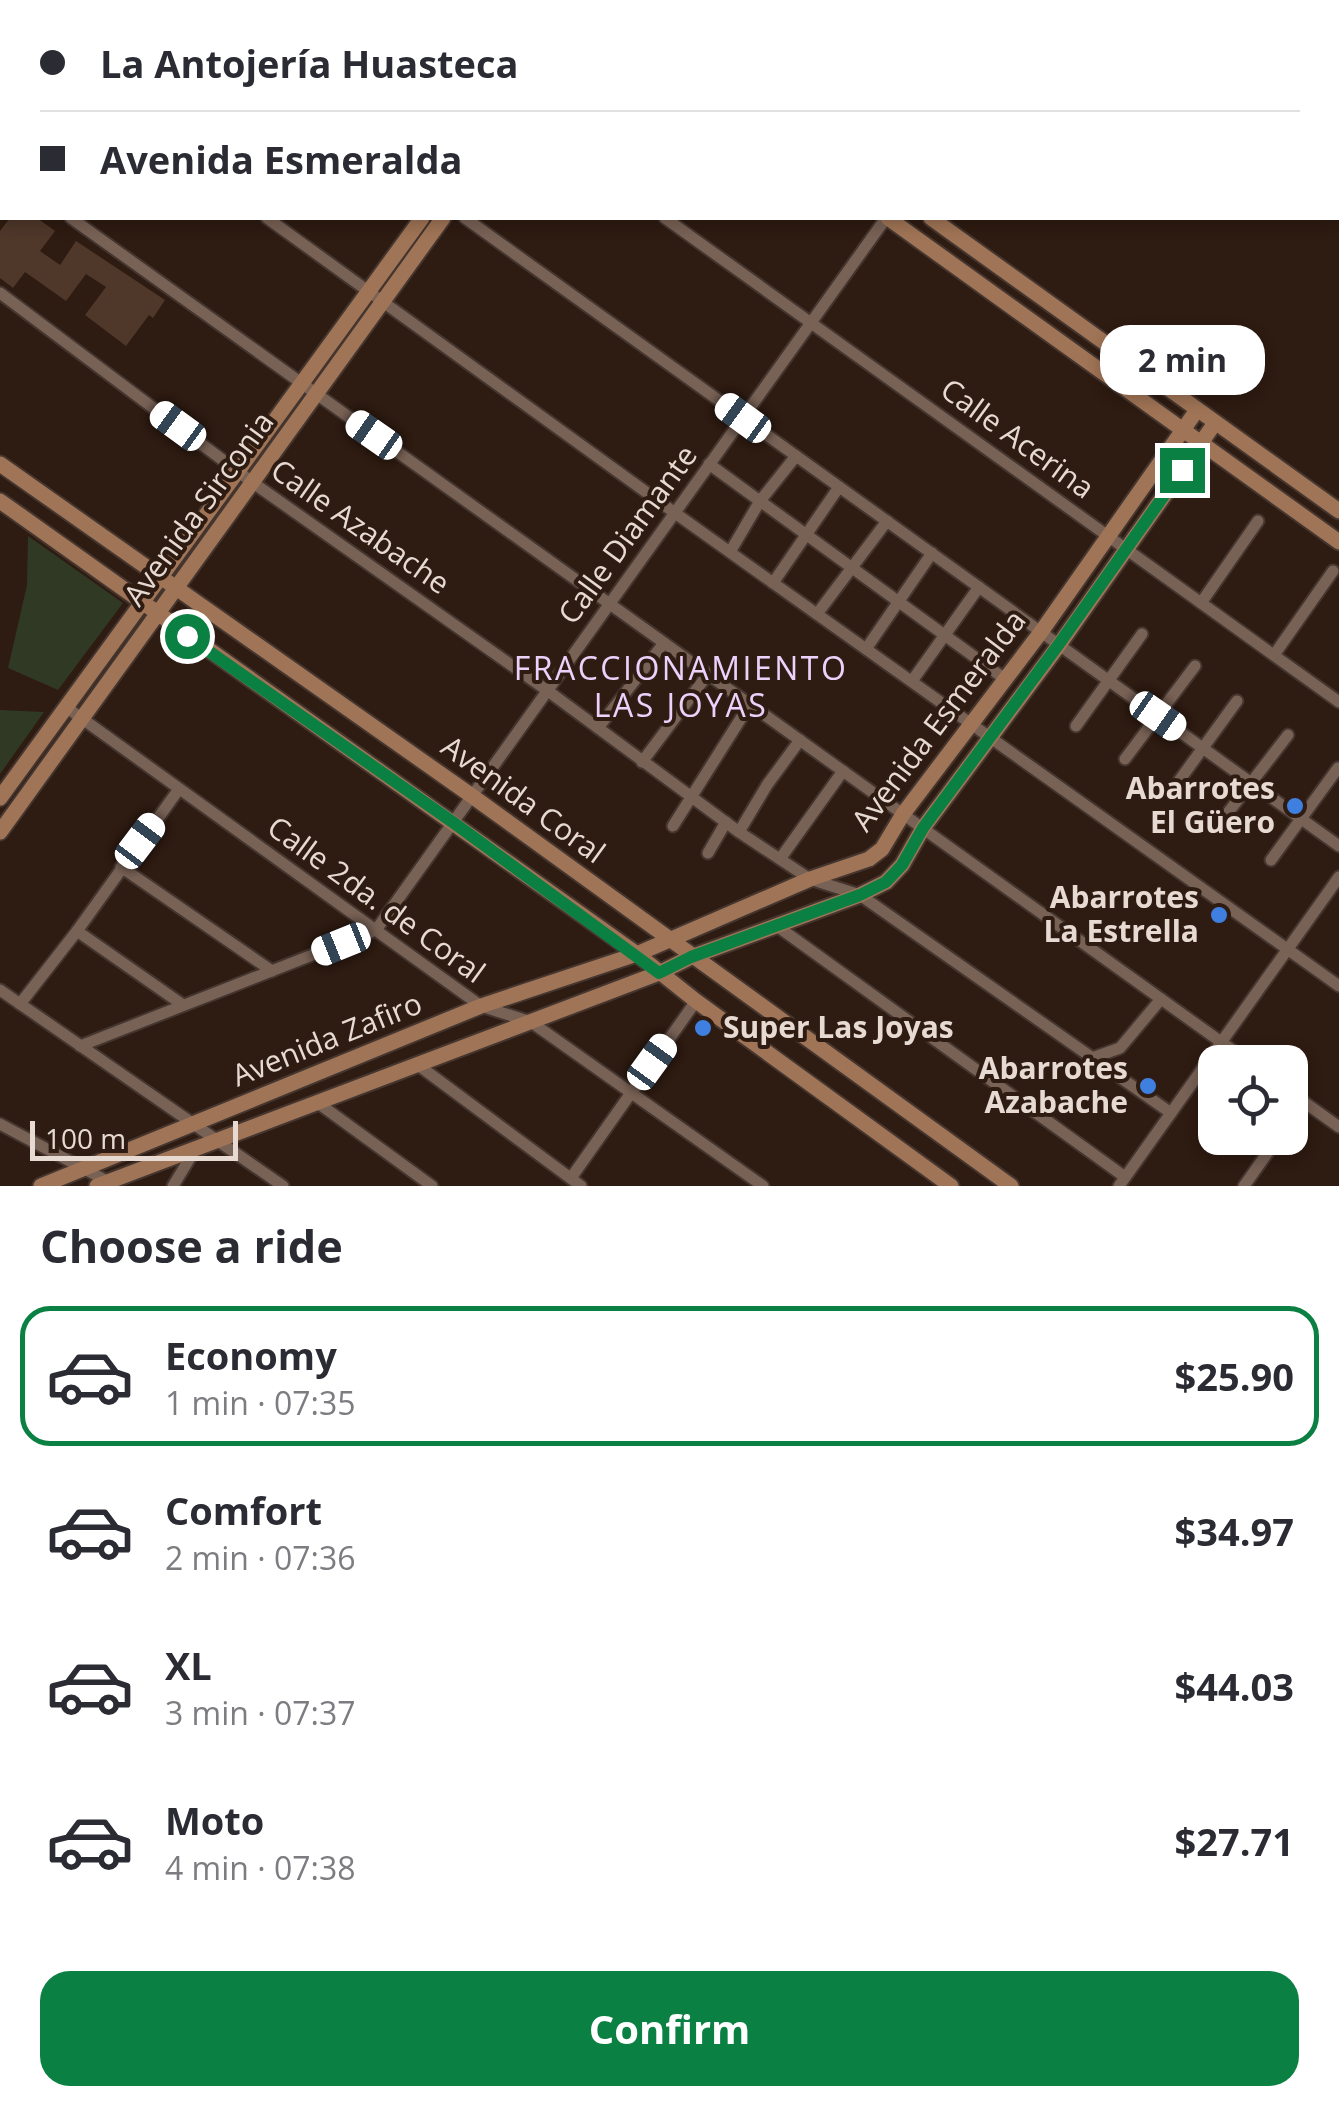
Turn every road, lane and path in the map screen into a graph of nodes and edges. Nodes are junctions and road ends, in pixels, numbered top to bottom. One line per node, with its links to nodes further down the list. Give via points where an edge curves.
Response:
1 (74, 220): 14 (street)
2 (271, 220): 10 (street)
3 (421, 220): 10 (street, Avenida Sirconia)
4 (442, 220): 12 (street, Avenida Sirconia)
5 (468, 220): 16 (street)
6 (668, 220): 13 (street, Calle Acerina)
7 (886, 220): 13 (street, Calle Diamante)
8 (890, 220): 18 (street)
9 (934, 220): 15 (street)
10 (369, 290): 12 (street); 14 (street, Avenida Sirconia)
11 (0, 292): 23 (street, Calle Azabache)
12 (382, 301): 14 (street, Avenida Sirconia); 29 (street)
13 (810, 322): 16 (street, Calle Diamante); 33 (street, Calle Acerina)
14 (309, 388): 23 (street, Avenida Sirconia); 24 (street, Avenida Sirconia); 47 (street)
15 (1197, 410): 17 (street); 18 (street, Avenida Esmeralda)
16 (743, 418): 20 (street); 22 (street, Calle Diamante)
17 (1215, 423): 19 (street, Avenida Esmeralda); 28 (street)
18 (1181, 430): 19 (street); 33 (street, Avenida Esmeralda)
19 (1200, 444): 34 (street); 35 (street, Avenida Esmeralda)
20 (796, 456): 25 (street); 27 (street)
21 (0, 464): 40 (street, Avenida Coral)
22 (710, 464): 27 (street); 29 (street, Calle Diamante)
23 (238, 470): 24 (street, Calle Azabache); 40 (street, Avenida Sirconia)
24 (252, 482): 43 (street, Avenida Sirconia); 62 (street, Calle Azabache)
25 (839, 486): 30 (street); 32 (street)
26 (0, 501): 45 (street, Avenida Coral)
27 (760, 501): 32 (street); 36 (street)
28 (1339, 511)
29 (674, 513): 36 (street); 47 (street, Calle Diamante)
30 (887, 521): 37 (street); 38 (street)
31 (1258, 521): 46 (street)
32 (808, 535): 38 (street); 41 (street)
33 (1106, 535): 35 (street, Calle Acerina); 50 (street, Avenida Esmeralda)
34 (1339, 542)
35 (1126, 549): 46 (street, Calle Acerina); 54 (street, Avenida Esmeralda)
36 (730, 552): 41 (street)
37 (932, 553): 42 (street); 44 (street)
38 (853, 568): 44 (street); 48 (street)
39 (1332, 571): 56 (street)
40 (158, 577): 43 (street, Avenida Coral); 45 (street, Avenida Sirconia)
41 (773, 583): 48 (street)
42 (979, 587): 50 (street); 52 (street)
43 (175, 589): 49 (street, Avenida Sirconia); 83 (street, Avenida Coral)
44 (898, 602): 52 (street); 55 (street)
45 (138, 603): 49 (street, Avenida Coral); 66 (street, Avenida Sirconia)
46 (1202, 603): 56 (street, Calle Acerina)
47 (609, 604): 53 (street); 62 (street, Calle Diamante)
48 (817, 614): 55 (street)
49 (157, 616): 68 (street, Avenida Sirconia); 90 (street, Avenida Coral)
50 (1041, 632): 54 (street); 59 (street, Avenida Esmeralda)
51 (1142, 634): 61 (street)
52 (946, 636): 59 (street); 60 (street)
53 (664, 643): 58 (street); 71 (street)
54 (1059, 644): 61 (street); 73 (street, Avenida Esmeralda)
55 (866, 649): 60 (street)
56 (1274, 656): 64 (street, Calle Acerina)
57 (1195, 666): 67 (street)
58 (708, 674): 65 (street); 77 (street)
59 (1005, 679): 69 (street, Avenida Esmeralda)
60 (912, 681): 69 (street)
61 (1109, 681): 67 (street); 70 (street)
62 (548, 691): 71 (street, Calle Azabache); 83 (street, Calle Diamante)
63 (1236, 700): 75 (street)
64 (1339, 702)
65 (750, 704): 74 (street); 84 (street)
66 (66, 706): 68 (street, Calle 2da. de Coral); 85 (street, Avenida Sirconia)
67 (1158, 716): 75 (street); 76 (street)
68 (82, 718): 82 (street, Calle 2da. de Coral); 93 (street, Avenida Sirconia)
69 (971, 724): 73 (street); 86 (street, Avenida Esmeralda)
70 (1076, 726)
71 (598, 728): 77 (street, Calle Azabache)
72 (1288, 735): 80 (street)
73 (991, 738): 92 (street, Avenida Esmeralda); 107 (street)
74 (800, 740): 79 (street); 94 (street)
75 (1204, 748): 80 (street); 81 (street)
76 (1125, 758)
77 (642, 762): 84 (street, Calle Azabache)
78 (1338, 768): 88 (street)
79 (843, 771): 86 (street); 97 (street)
80 (1250, 782): 87 (street); 88 (street)
81 (1176, 785)
82 (179, 788): 99 (street); 104 (street, Calle 2da. de Coral)
83 (472, 796): 90 (street, Calle Diamante); 106 (street, Avenida Coral)
84 (691, 796): 89 (street, Calle Azabache); 91 (street)
85 (0, 798)
86 (903, 814): 92 (street); 101 (street, Avenida Esmeralda, via 882,849)
87 (1227, 814)
88 (1300, 817): 95 (street); 98 (street)
89 (726, 822): 94 (street, Calle Azabache); 96 (street)
90 (454, 823): 104 (street, Calle Diamante); 108 (street, Avenida Coral)
91 (673, 826)
92 (923, 828): 102 (street, Avenida Esmeralda, via 902,865); 114 (street)
93 (0, 832)
94 (740, 832): 97 (street, Calle Azabache)
95 (1339, 846)
96 (708, 852)
97 (780, 859): 101 (street, Calle Azabache)
98 (1271, 860)
99 (121, 867): 105 (street); 110 (street)
100 (1339, 876): 107 (street)
101 (810, 879): 102 (street, Calle Azabache); 106 (street, Avenida Esmeralda)
102 (860, 895): 103 (street, Avenida Esmeralda); 123 (street, Calle Azabache)
103 (777, 926): 109 (street, Avenida Esmeralda); 137 (street)
104 (376, 930): 110 (street); 118 (street, Calle 2da. de Coral)
105 (77, 931): 116 (street); 117 (street)
106 (667, 939): 108 (street, Avenida Esmeralda); 109 (street, Avenida Coral)
107 (1288, 949): 112 (street); 120 (street)
108 (637, 954): 111 (street, Avenida Coral); 118 (street, Avenida Zafiro)
109 (691, 957): 111 (street, Avenida Esmeralda); 145 (street, Avenida Coral)
110 (272, 971): 117 (street)
111 (659, 973): 115 (street, Avenida Coral); 119 (street, Avenida Zafiro)
112 (1339, 986)
113 (0, 990): 116 (street)
114 (1161, 999): 120 (street); 123 (street, via 1120,1048)
115 (696, 1002): 125 (street); 144 (street, Avenida Coral)
116 (20, 1004): 122 (street)
117 (183, 1005): 122 (street)
118 (481, 1006): 119 (street, Calle 2da. de Coral); 130 (street, Avenida Zafiro)
119 (531, 1022): 124 (street, Avenida Zafiro); 125 (street, Calle 2da. de Coral)
120 (1221, 1042): 121 (street); 128 (street)
121 (1225, 1045)
122 (80, 1046): 130 (street)
123 (1092, 1058): 128 (street, Calle Azabache)
124 (418, 1065): 126 (street, Avenida Zafiro); 136 (street)
125 (630, 1092): 136 (street); 143 (street, Calle 2da. de Coral)
126 (318, 1102): 132 (street, Avenida Zafiro); 142 (street)
127 (1308, 1105): 131 (street)
128 (1170, 1113): 137 (street)
129 (0, 1124): 135 (street)
130 (191, 1126): 132 (street); 135 (street, Avenida Zafiro)
131 (1339, 1127)
132 (214, 1141): 133 (street, Avenida Zafiro); 141 (street)
133 (196, 1148): 138 (street, Avenida Zafiro); 140 (street)
134 (1266, 1155): 146 (street)
135 (84, 1168): 138 (street); 139 (street, Avenida Zafiro)
136 (576, 1182)
137 (1122, 1182)
138 (103, 1184)
139 (41, 1186)
140 (173, 1186)
141 (283, 1186)
142 (432, 1186)
143 (763, 1186)
144 (951, 1186)
145 (1011, 1186)
146 (1244, 1186)

